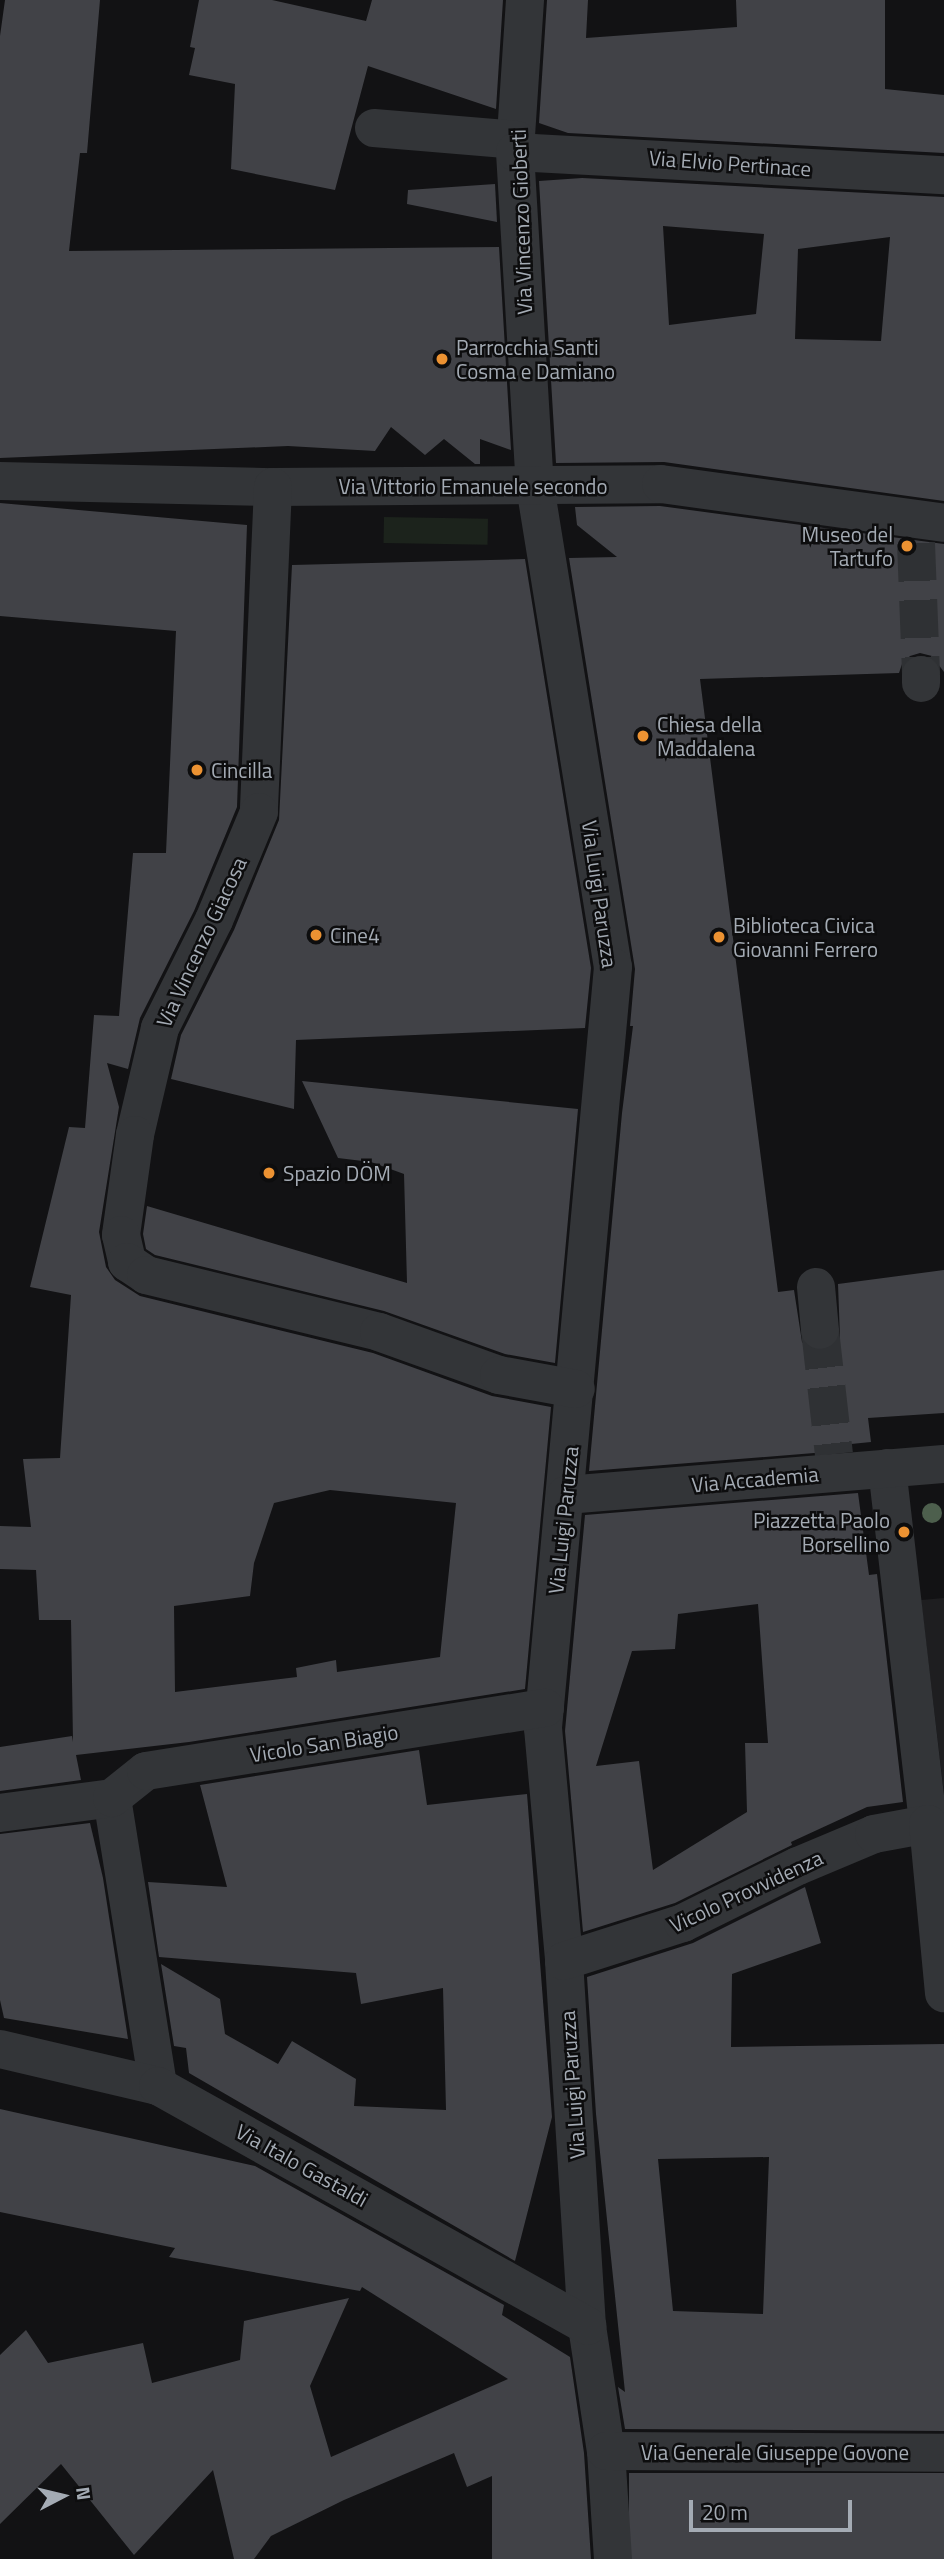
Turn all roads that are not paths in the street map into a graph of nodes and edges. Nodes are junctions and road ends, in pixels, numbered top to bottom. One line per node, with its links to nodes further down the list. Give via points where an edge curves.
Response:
1 (525, 0): 3 (street, Via Vincenzo Gioberti)
2 (374, 128): 3 (street, Via Elvio Pertinace)
3 (515, 146): 4 (street, Via Elvio Pertinace); 6 (street, Via Vincenzo Gioberti)
4 (944, 175)
5 (0, 481): 7 (street, Via Vittorio Emanuele secondo)
6 (535, 486): 7 (street, Via Vittorio Emanuele secondo); 8 (street, Via Vittorio Emanuele secondo, via 661,484); 11 (street, Via Luigi Paruzza, via 613,967)
7 (274, 487): 11 (street, Via Vincenzo Giacosa, via 259,812 214,920 160,1028 135,1135 121,1235 127,1262 146,1275 379,1332 499,1375)
8 (925, 529)
9 (816, 1287): 10 (street)
10 (820, 1330)
11 (576, 1389): 14 (street, Via Luigi Paruzza)
12 (944, 1464): 13 (street, Via Accademia)
13 (887, 1468): 14 (street, Via Accademia, via 834,1463); 18 (street)
14 (566, 1495): 15 (street, Via Luigi Paruzza)
15 (545, 1708): 16 (street, Vicolo San Biagio, via 146,1772); 19 (street, Via Luigi Paruzza)
16 (112, 1798): 17 (street, Vicolo San Biagio); 22 (street)
17 (0, 1813)
18 (928, 1824): 19 (street, Vicolo Provvidenza, via 874,1834 683,1923); 20 (street)
19 (564, 1961): 23 (street, Via Luigi Paruzza)
20 (944, 1993)
21 (0, 2049): 22 (street, Via Italo Gastaldi)
22 (158, 2086): 23 (street, Via Italo Gastaldi)
23 (587, 2326): 24 (street, Via Luigi Paruzza)
24 (606, 2451): 25 (street, Via Generale Giuseppe Govone); 26 (street, Via Luigi Paruzza)
25 (944, 2454)
26 (613, 2559)

